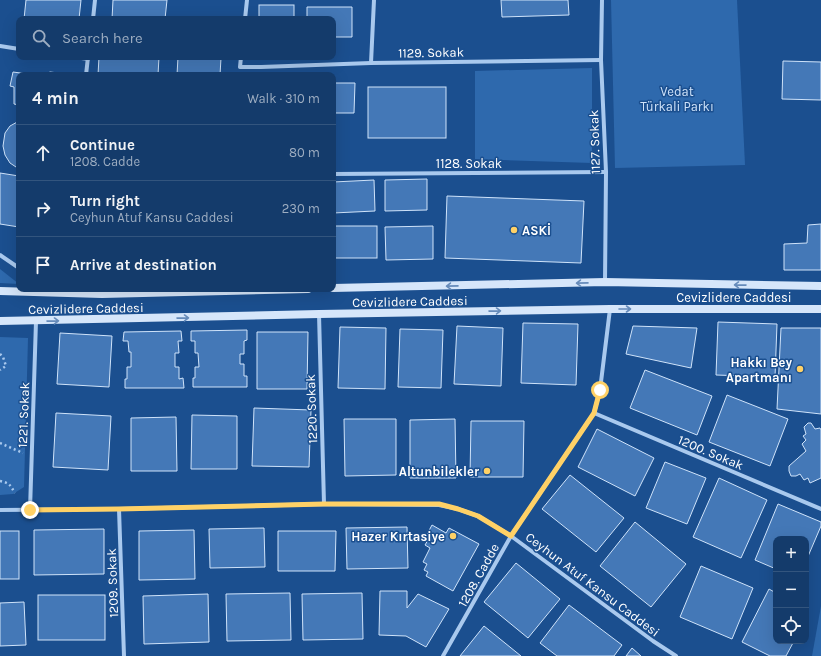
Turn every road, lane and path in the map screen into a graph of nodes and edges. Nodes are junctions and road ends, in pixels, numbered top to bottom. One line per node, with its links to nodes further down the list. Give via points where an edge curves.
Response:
1 (95, 0): 5 (street)
2 (246, 0): 6 (street)
3 (374, 0): 12 (street)
4 (602, 0): 11 (street, 1127. Sokak)
5 (93, 16)
6 (245, 16)
7 (0, 46): 8 (street)
8 (16, 49)
9 (88, 60): 13 (street)
10 (241, 60): 12 (street, 1129. Sokak, via 240,67)
11 (601, 60): 12 (street, 1129. Sokak); 14 (street, 1127. Sokak)
12 (370, 63)
13 (86, 72)
14 (606, 172): 15 (street, 1128. Sokak); 18 (street, 1127. Sokak)
15 (336, 174)
16 (0, 255): 17 (street)
17 (16, 266)
18 (606, 282): 19 (main road, Cevizlidere Caddesi, one-way to 18); 20 (main road, Cevizlidere Caddesi, one-way to 20)
19 (821, 286)
20 (336, 288)
21 (0, 291): 22 (main road, Cevizlidere Caddesi)
22 (16, 291)
23 (78, 292): 24 (main road, Cevizlidere Caddesi)
24 (174, 292)
25 (610, 309): 26 (main road, Cevizlidere Caddesi, one-way to 26); 27 (main road, Cevizlidere Caddesi, one-way to 25); 32 (street, 1208. Cadde, via 600,390)
26 (821, 309)
27 (319, 314): 29 (main road, Cevizlidere Caddesi, one-way to 27); 37 (street, 1220. Sokak)
28 (0, 321): 29 (main road, Cevizlidere Caddesi)
29 (36, 321): 41 (street, 1221. Sokak)
30 (0, 354): 31 (path, via 6,366)
31 (0, 370)
32 (594, 413): 39 (street, 1200. Sokak); 42 (street, 1208. Cadde)
33 (0, 443): 34 (path)
34 (25, 454)
35 (0, 481): 36 (path, via 10,484)
36 (15, 493)
37 (324, 504): 38 (street, Ceyhun Atuf Kansu Caddesi); 42 (street, Ceyhun Atuf Kansu Caddesi, via 439,504 478,516)
38 (119, 509): 41 (street, Ceyhun Atuf Kansu Caddesi); 43 (street, 1209. Sokak)
39 (821, 509)
40 (0, 510): 41 (street, Ceyhun Atuf Kansu Caddesi)
41 (30, 510)
42 (511, 536): 44 (street, 1208. Cadde); 45 (street, Ceyhun Atuf Kansu Caddesi)
43 (124, 656)
44 (443, 656)
45 (676, 656)

